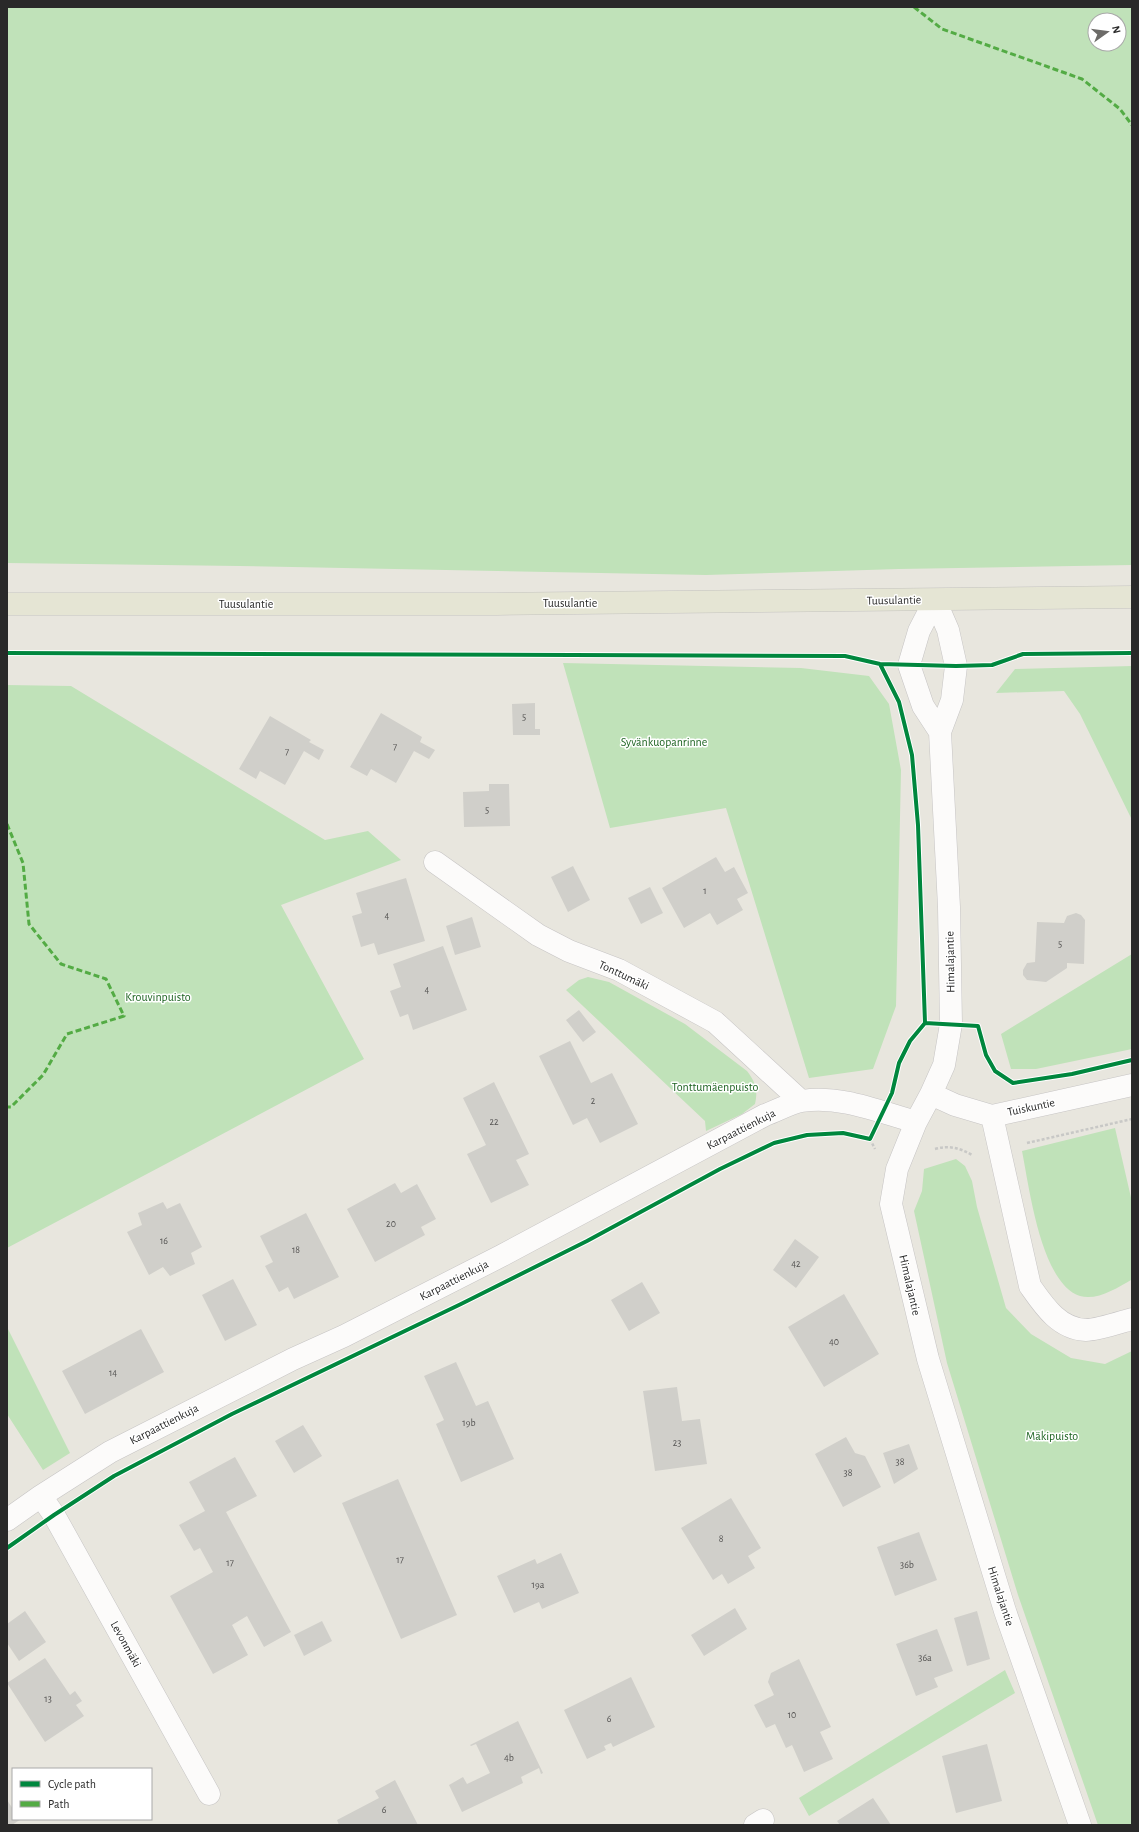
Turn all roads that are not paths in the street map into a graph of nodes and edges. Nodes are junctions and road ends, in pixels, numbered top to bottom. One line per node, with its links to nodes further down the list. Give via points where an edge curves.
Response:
1 (1132, 597): 2 (main road, Tuusulantie)
2 (935, 600): 3 (main road, Tuusulantie, via 496,604); 4 (street, Himalajantie, via 948,630 956,666 952,700); 4 (street, via 919,631 909,665 923,706)
3 (7, 604)
4 (940, 732): 7 (street, Himalajantie, via 949,907 951,1024 944,1065)
5 (435, 862): 8 (street, Tonttumäki, via 538,935 569,951 619,970 715,1022)
6 (1132, 1086): 9 (street, Tuiskuntie)
7 (931, 1094): 9 (street, Tuiskuntie, via 955,1105); 10 (street, Himalajantie)
8 (802, 1101): 10 (street, Karpaattienkuja, via 833,1100 857,1104); 12 (street, Karpaattienkuja, via 765,1115 488,1263 110,1452)
9 (992, 1116): 11 (street, via 1030,1286 1064,1325 1087,1330)
10 (916, 1122): 15 (street, Himalajantie, via 897,1169 891,1204 932,1373 1005,1611)
11 (1132, 1320)
12 (41, 1496): 13 (street, Karpaattienkuja); 14 (street, Levonmäki)
13 (7, 1520)
14 (209, 1794)
15 (1080, 1825)

